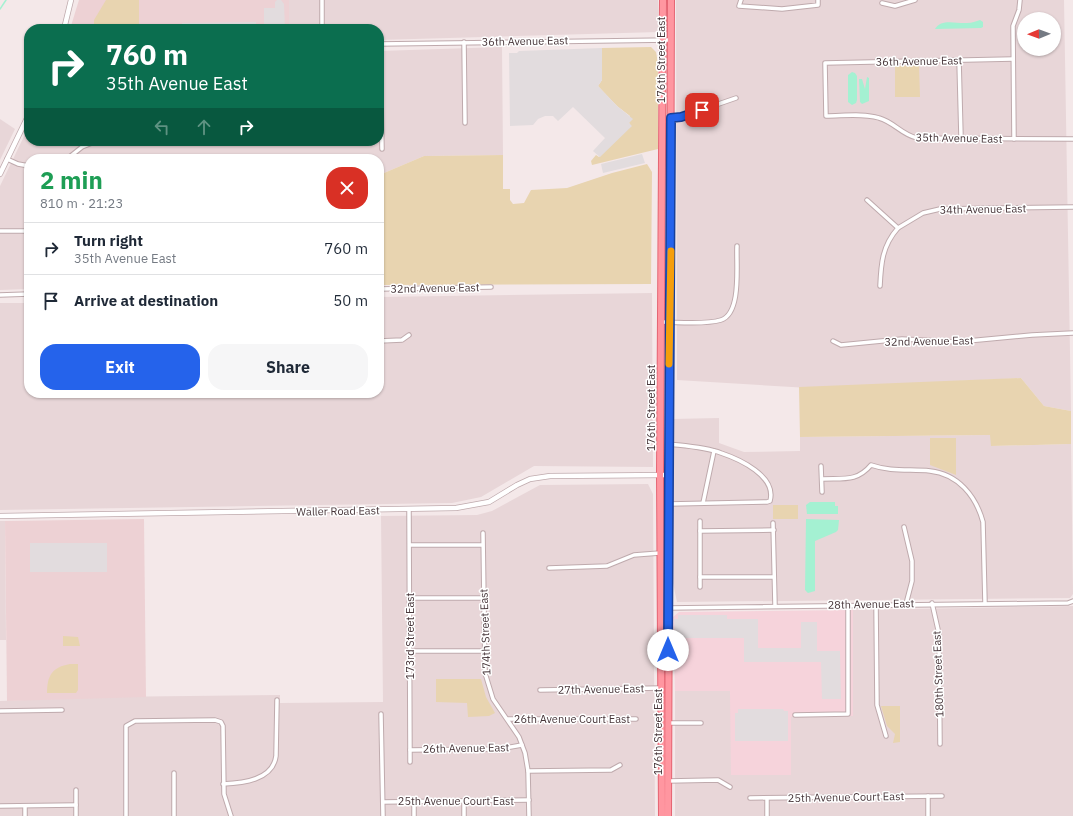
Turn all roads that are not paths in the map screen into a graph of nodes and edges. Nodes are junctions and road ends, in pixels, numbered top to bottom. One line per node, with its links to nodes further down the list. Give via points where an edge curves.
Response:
1 (71, 0): 10 (street)
2 (322, 0): 11 (street)
3 (663, 0): 12 (main road, 176th Street East)
4 (670, 0): 13 (main road, 176th Street East)
5 (741, 0): 6 (street, via 739,6 782,9 818,5)
6 (818, 0)
7 (915, 0): 9 (street, via 896,6)
8 (1020, 0): 16 (street, via 1013,26)
9 (882, 3)
10 (65, 24)
11 (322, 24)
12 (663, 40): 13 (street, 36th Avenue East); 14 (street, 36th Avenue East); 44 (main road, 176th Street East)
13 (670, 40): 20 (main road, 176th Street East)
14 (464, 42): 15 (street, 36th Avenue East); 21 (street)
15 (384, 44)
16 (1013, 59): 17 (street, 36th Avenue East); 24 (street)
17 (959, 60): 19 (street, 36th Avenue East, via 825,63); 23 (street)
18 (736, 98): 20 (street)
19 (826, 116): 23 (street, 35th Avenue East, via 879,118 904,134 917,138)
20 (671, 118): 45 (main road, 176th Street East)
21 (465, 123)
22 (24, 124): 30 (street)
23 (961, 137): 24 (street, 35th Avenue East)
24 (1014, 139): 25 (street, 35th Avenue East)
25 (1073, 139)
26 (84, 146): 29 (street)
27 (382, 146): 28 (street)
28 (382, 149)
29 (73, 154)
30 (7, 159): 31 (street); 32 (street)
31 (24, 165)
32 (0, 174)
33 (867, 200): 35 (street)
34 (1073, 207): 35 (street, 34th Avenue East, via 940,209 923,213)
35 (898, 228): 39 (street, via 885,248 880,266)
36 (0, 231): 37 (street)
37 (24, 231)
38 (737, 246): 45 (street, via 735,303 731,313 724,319 713,322)
39 (880, 286)
40 (491, 287): 41 (street, 32nd Avenue East)
41 (384, 289)
42 (24, 294): 43 (street)
43 (0, 295)
44 (662, 322): 45 (street); 53 (main road, 176th Street East)
45 (670, 322): 50 (main road, 176th Street East)
46 (1073, 333): 49 (street, 32nd Avenue East, via 1032,334 956,342 902,340 842,345)
47 (409, 335): 48 (street, via 402,340)
48 (384, 341)
49 (833, 341)
50 (668, 444): 51 (street); 54 (main road, 176th Street East)
51 (714, 451): 57 (street); 57 (street, via 734,458 759,474 771,490 770,501)
52 (821, 466): 55 (street)
53 (660, 475): 54 (street, Waller Road East); 59 (street, Waller Road East, via 550,476 517,485 480,505); 69 (main road, 176th Street East)
54 (668, 475): 58 (main road, 176th Street East)
55 (822, 479): 56 (street); 78 (street, via 862,475 872,464 897,471 939,473 956,481 971,494 981,516 984,531)
56 (822, 492)
57 (703, 503): 58 (street)
58 (668, 504): 84 (main road, 176th Street East)
59 (409, 510): 60 (street, Waller Road East); 68 (street, 173rd Street East)
60 (0, 516)
61 (700, 521): 65 (street)
62 (774, 523): 64 (street)
63 (904, 527): 81 (street, via 912,561 912,581)
64 (774, 530): 65 (street); 73 (street)
65 (700, 531): 72 (street)
66 (483, 533): 67 (street, 174th Street East)
67 (482, 544): 68 (street); 76 (street, 174th Street East)
68 (410, 545): 75 (street, 173rd Street East)
69 (660, 552): 70 (street, via 634,555 607,566); 71 (main road, 176th Street East)
70 (549, 568)
71 (661, 576): 84 (main road, via 664,581 665,605); 87 (main road, 176th Street East)
72 (700, 577): 73 (street); 74 (street)
73 (774, 577): 83 (street)
74 (700, 586)
75 (410, 598): 76 (street); 85 (street, 173rd Street East)
76 (483, 598): 86 (street, 174th Street East)
77 (1073, 601): 78 (street, 28th Avenue East)
78 (985, 603): 82 (street, 28th Avenue East)
79 (848, 604): 80 (street, 28th Avenue East); 83 (street, 28th Avenue East); 93 (street, via 848,714)
80 (876, 604): 81 (street, 28th Avenue East); 98 (street, via 877,705)
81 (906, 604): 82 (street, 28th Avenue East)
82 (932, 604): 99 (street, 180th Street East, via 939,634)
83 (775, 605): 84 (street, 28th Avenue East)
84 (668, 608): 96 (main road, 176th Street East)
85 (410, 651): 86 (street); 101 (street, 173rd Street East)
86 (484, 651): 94 (street, 174th Street East, via 489,689)
87 (662, 688): 88 (street, 27th Avenue East); 102 (main road, 176th Street East)
88 (540, 690)
89 (277, 700): 108 (street, via 274,764 251,781)
90 (62, 710): 91 (street)
91 (0, 711)
92 (381, 714): 119 (street)
93 (795, 715)
94 (508, 719): 95 (street, 26th Avenue Court East); 100 (street, 174th Street East)
95 (636, 719)
96 (669, 723): 97 (street); 107 (main road, 176th Street East)
97 (701, 723)
98 (886, 736)
99 (940, 744)
100 (522, 745): 101 (street, 26th Avenue East, via 500,749); 105 (street, 174th Street East)
101 (410, 750): 103 (street, 173rd Street East)
102 (662, 751): 110 (main road, via 665,754 665,787); 132 (main road, 176th Street East)
103 (410, 762)
104 (620, 765): 105 (street, via 611,770)
105 (528, 771): 116 (street, 174th Street East)
106 (174, 773): 126 (street)
107 (668, 781): 109 (street, via 718,780); 110 (main road, 176th Street East)
108 (223, 784): 125 (street, via 221,722 136,721 128,724 125,730); 127 (street, via 225,801)
109 (730, 787)
110 (668, 789): 133 (main road, 176th Street East)
111 (76, 790): 120 (street)
112 (928, 796): 113 (street, 25th Avenue Court East); 115 (street, 25th Avenue Court East); 135 (street)
113 (942, 796)
114 (750, 798): 115 (street, 25th Avenue Court East)
115 (767, 798): 134 (street)
116 (529, 800): 118 (street, 25th Avenue Court East); 131 (street, 174th Street East)
117 (414, 801): 118 (street, 25th Avenue Court East); 119 (street, 25th Avenue Court East); 129 (street)
118 (464, 801): 130 (street)
119 (383, 802): 128 (street)
120 (76, 805): 122 (street); 124 (street)
121 (0, 806): 122 (street)
122 (25, 806): 123 (street)
123 (25, 816)
124 (76, 816)
125 (126, 816)
126 (174, 816)
127 (231, 816)
128 (383, 816)
129 (414, 816)
130 (464, 816)
131 (529, 816)
132 (662, 816)
133 (668, 816)
134 (767, 816)
135 (928, 816)

